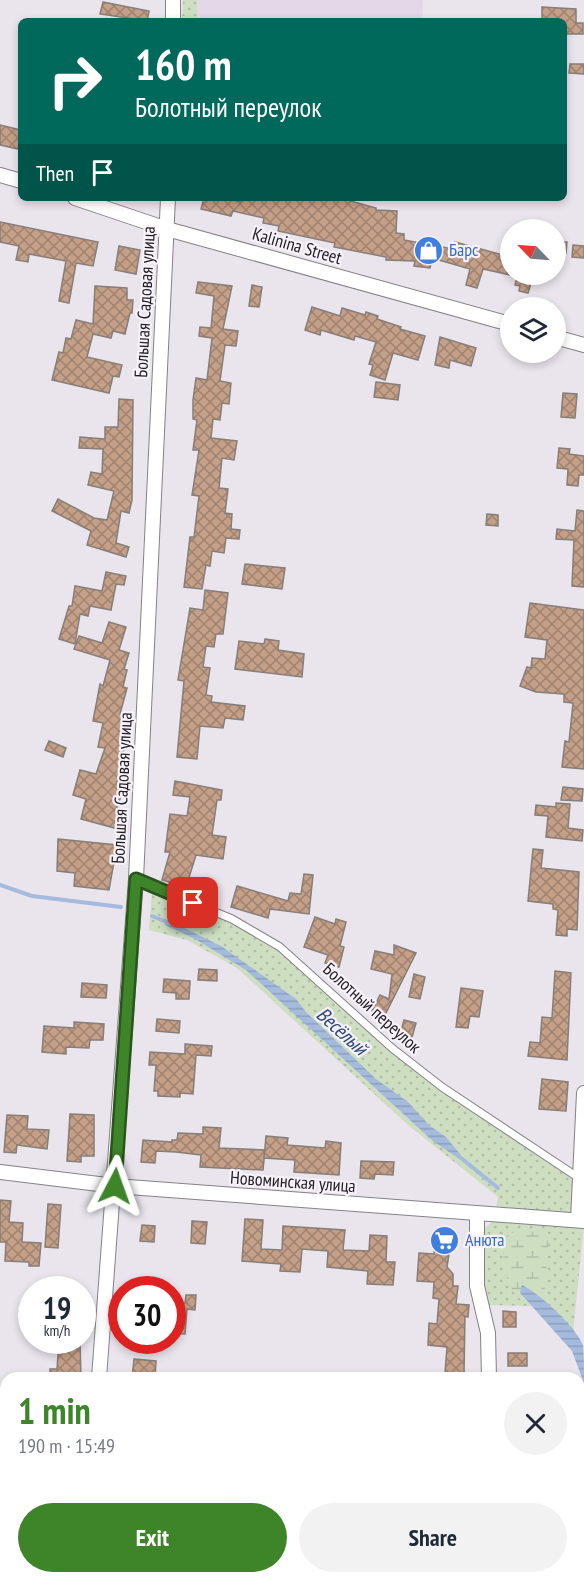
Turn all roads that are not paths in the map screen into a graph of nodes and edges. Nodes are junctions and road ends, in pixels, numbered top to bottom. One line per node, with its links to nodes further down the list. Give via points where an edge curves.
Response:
1 (173, 0): 2 (street)
2 (173, 18)
3 (0, 175): 4 (street)
4 (18, 180)
5 (84, 201): 7 (street, Kalinina Street)
6 (168, 201): 7 (street, Большая Садовая улица)
7 (167, 229): 8 (street, Kalinina Street); 11 (street, Большая Садовая улица)
8 (500, 321)
9 (566, 340): 10 (street)
10 (584, 345)
11 (136, 879): 14 (lane, Болотный переулок, via 232,919 280,947 392,1048 442,1087); 15 (street, Большая Садовая улица)
12 (584, 1093): 14 (street)
13 (0, 1172): 15 (street, Новоминская улица)
14 (579, 1178): 17 (street)
15 (115, 1186): 16 (street, Новоминская улица); 18 (street, Большая Садовая улица)
16 (477, 1214): 17 (street, Новоминская улица); 19 (street, via 477,1286 488,1333)
17 (581, 1221)
18 (100, 1372)
19 (489, 1372)

